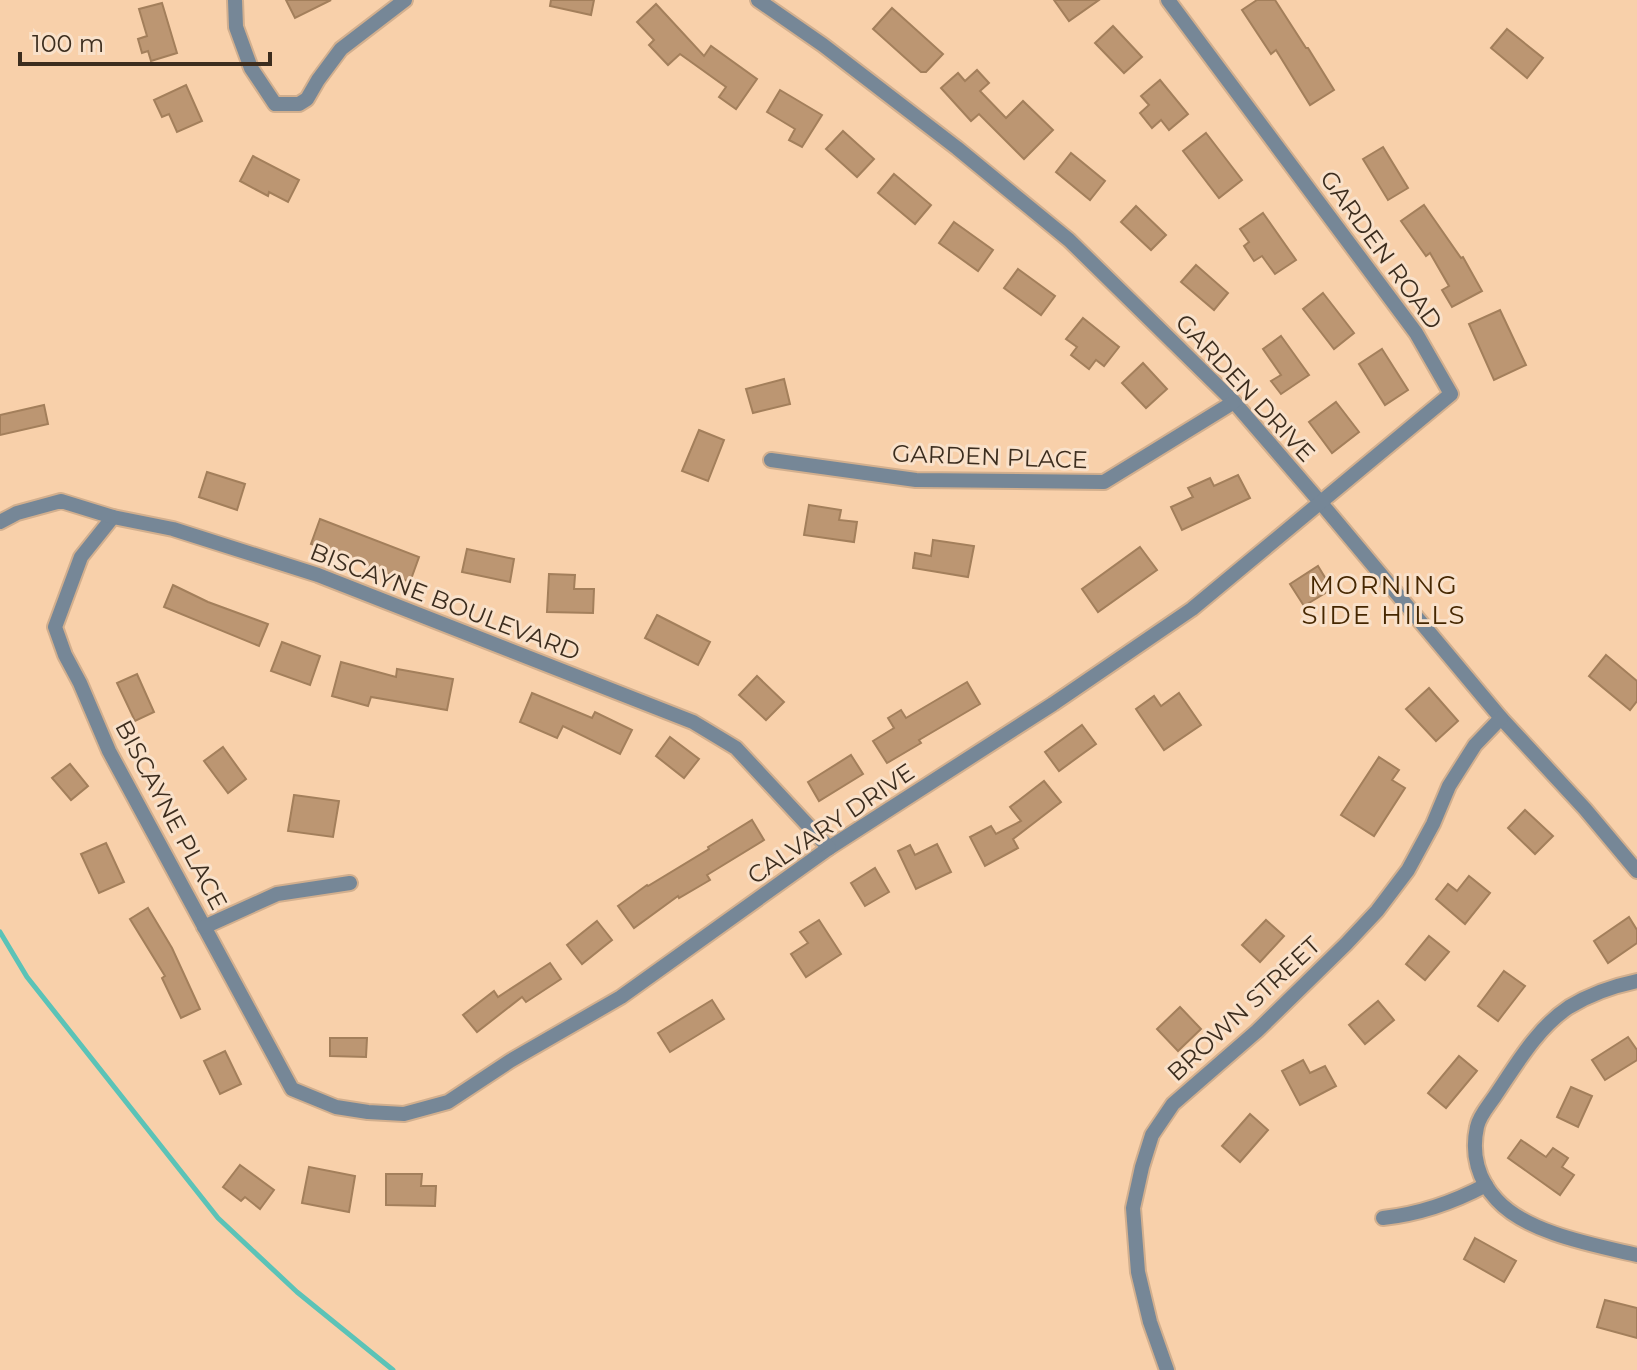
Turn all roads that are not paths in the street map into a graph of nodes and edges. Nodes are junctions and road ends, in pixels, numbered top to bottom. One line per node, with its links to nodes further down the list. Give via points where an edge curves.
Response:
1 (235, 0): 2 (street, via 236,27 251,68 275,104 290,105 307,99 341,49)
2 (405, 0)
3 (758, 0): 5 (street, GARDEN DRIVE, via 957,148 1069,240)
4 (1168, 0): 7 (street, GARDEN ROAD, via 1416,333 1451,394)
5 (1234, 402): 6 (street, GARDEN PLACE, via 1104,482 916,480); 7 (street, GARDEN DRIVE)
6 (771, 460)
7 (1321, 503): 10 (street, GARDEN DRIVE); 11 (street, CALVARY DRIVE, via 1192,609)
8 (113, 517): 9 (street, BISCAYNE BOULEVARD, via 61,501); 11 (street, BISCAYNE BOULEVARD, via 173,529 318,575 693,722 736,748); 14 (street, BISCAYNE PLACE, via 81,557 55,627 109,751)
9 (0, 522)
10 (1501, 718): 12 (street, GARDEN DRIVE); 20 (street, BROWN STREET, via 1475,745 1408,870 1377,911 1257,1031 1173,1104 1152,1135 1133,1208 1138,1272)
11 (829, 848): 16 (street, CALVARY DRIVE, via 621,997 448,1102 404,1114)
12 (1637, 871)
13 (350, 883): 14 (street, via 277,894)
14 (204, 927): 16 (street, BISCAYNE PLACE, via 292,1089)
15 (1637, 981): 17 (street, via 1592,994 1567,1009 1522,1055 1477,1123 1474,1147)
16 (336, 1107)
17 (1486, 1185): 18 (street, via 1411,1215); 19 (street, via 1520,1219 1574,1240)
18 (1383, 1218)
19 (1637, 1255)
20 (1167, 1370)

